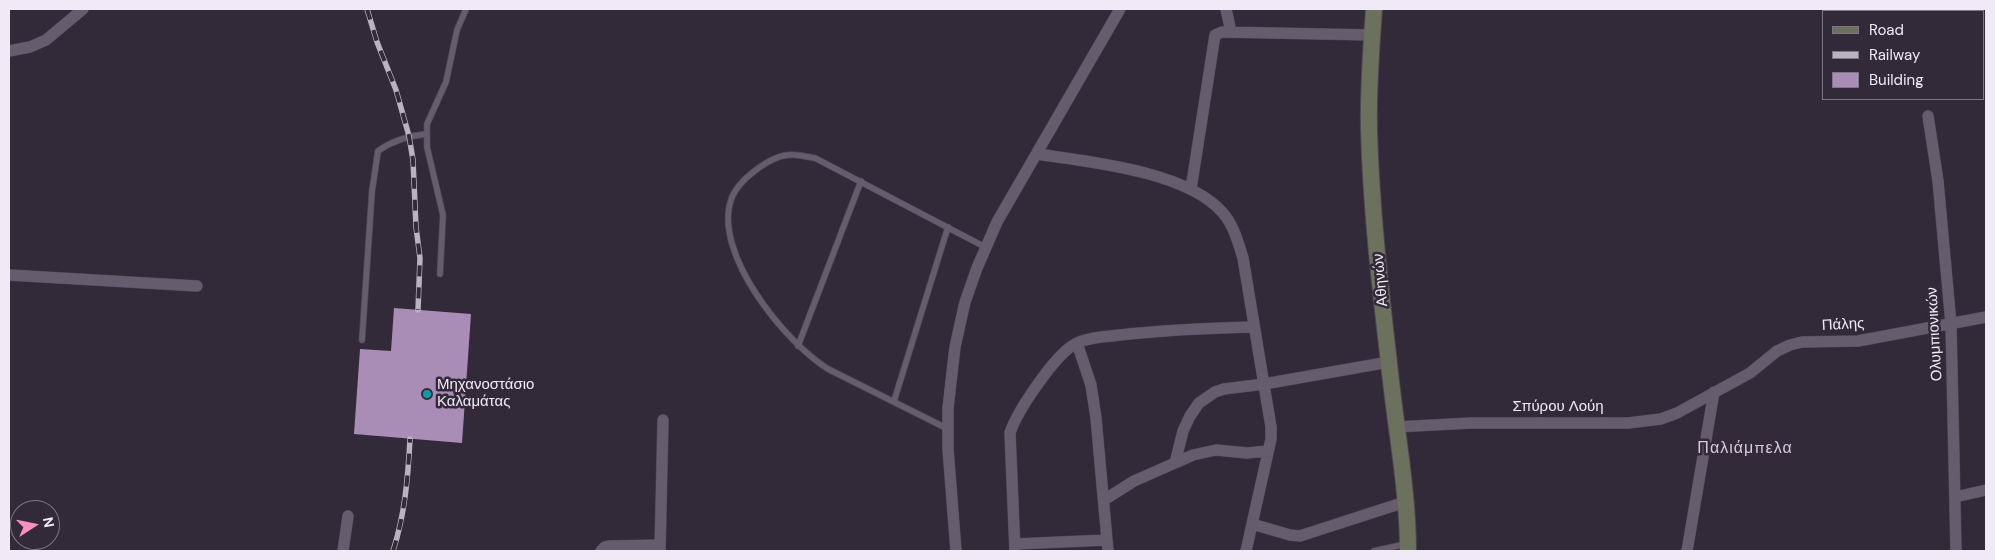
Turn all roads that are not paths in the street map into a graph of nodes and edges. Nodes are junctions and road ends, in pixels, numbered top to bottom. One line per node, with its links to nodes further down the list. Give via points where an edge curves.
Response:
1 (83, 9): 8 (street, via 46,40)
2 (466, 9): 10 (lane, via 457,30 446,82 429,116)
3 (1120, 9): 11 (street)
4 (1226, 9): 6 (street)
5 (1374, 9): 7 (main road, Αθηνών)
6 (1231, 32): 7 (street); 13 (street, via 1217,33 1213,40)
7 (1372, 35): 25 (main road, Αθηνών, via 1369,130)
8 (9, 51)
9 (1928, 116): 20 (street, Ολυμπιονικών, via 1938,181)
10 (426, 134): 16 (lane, via 443,215); 22 (lane, via 391,142 378,151 372,191)
11 (1037, 154): 13 (street, via 1113,166); 15 (street)
12 (860, 181): 14 (lane); 24 (lane); 24 (lane, via 815,158 789,155 763,164 745,179 731,199 728,225 745,276 763,304)
13 (1191, 189): 21 (street, via 1206,197 1230,223 1245,272)
14 (948, 227): 15 (lane); 28 (lane)
15 (985, 247): 31 (street, via 959,324 950,381)
16 (440, 274)
17 (9, 275): 18 (street)
18 (198, 286)
19 (1986, 317): 20 (street, Πάλης)
20 (1951, 324): 27 (street, Πάλης, via 1858,341 1790,345 1777,351 1750,373); 35 (street, Ολυμπιονικών)
21 (1254, 327): 23 (street, via 1166,330); 26 (street)
22 (362, 340)
23 (1077, 343): 36 (street, via 1094,402); 43 (street, via 1033,392 1010,433)
24 (798, 346): 28 (lane, via 828,369)
25 (1389, 362): 26 (street); 30 (main road, Αθηνών)
26 (1264, 384): 32 (street, via 1271,427); 33 (street, via 1224,389 1199,403 1183,431)
27 (1714, 392): 30 (street, Σπύρου Λούη, via 1677,413 1643,422); 49 (street)
28 (894, 401): 31 (lane)
29 (663, 420): 42 (street)
30 (1396, 427): 37 (main road, Αθηνών)
31 (948, 429): 46 (street)
32 (1268, 451): 33 (street, via 1216,450); 39 (street)
33 (1175, 463): 36 (street, via 1134,481)
34 (1986, 490): 35 (street)
35 (1955, 497): 50 (street, Ολυμπιονικών)
36 (1104, 500): 40 (street)
37 (1405, 502): 39 (street, via 1300,536); 41 (main road, Αθηνών)
38 (348, 516): 44 (street)
39 (1252, 524): 47 (street)
40 (1108, 546): 43 (street)
41 (1408, 547): 48 (lane)
42 (660, 548): 45 (street, via 610,546)
43 (1015, 548)
44 (343, 551)
45 (601, 551)
46 (956, 551)
47 (1246, 551)
48 (1374, 551)
49 (1688, 551)
50 (1956, 551)

